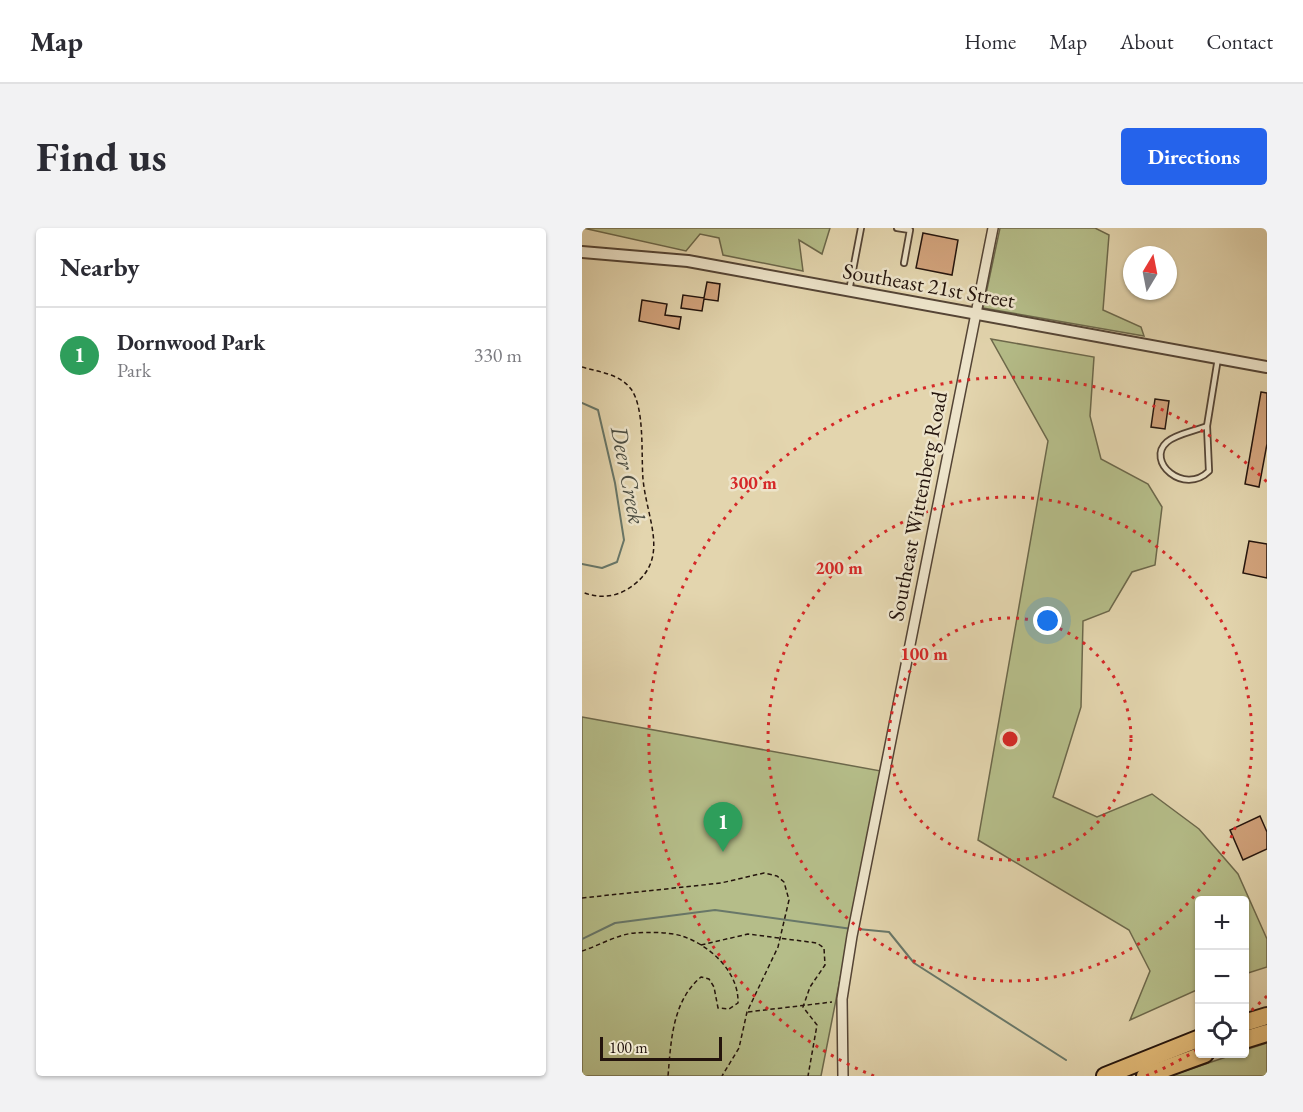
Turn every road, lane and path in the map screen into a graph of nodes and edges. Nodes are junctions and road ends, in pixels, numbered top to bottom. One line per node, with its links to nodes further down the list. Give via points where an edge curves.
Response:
1 (861, 228): 7 (lane)
2 (897, 228): 4 (lane)
3 (993, 228): 8 (street, Southeast Wittenberg Road)
4 (910, 229): 6 (lane)
5 (582, 252): 7 (street, Southeast 21st Street, via 688,261)
6 (904, 263)
7 (849, 291): 8 (street, Southeast 21st Street)
8 (975, 314): 9 (street, Southeast 21st Street); 18 (street, Southeast Wittenberg Road)
9 (1218, 358): 11 (street, Southeast 21st Street); 12 (lane)
10 (582, 367): 13 (path, via 623,381 637,400 645,494 655,549 648,571 630,587 606,596)
11 (1267, 367)
12 (1207, 426): 12 (lane, via 1209,471 1192,481 1174,477 1162,463 1161,450 1167,441)
13 (582, 592)
14 (582, 898): 15 (path, via 721,883 764,873 784,882 789,900)
15 (780, 938): 16 (path, via 748,934); 19 (path, via 818,943 824,948 825,965 810,987); 20 (path)
16 (700, 945): 17 (path, via 681,935 633,933); 27 (path, via 716,955 728,970 738,1003 729,1009 718,1008 709,979 701,977 692,985 674,1023)
17 (582, 951)
18 (842, 999): 19 (path); 30 (street, Southeast Wittenberg Road)
19 (804, 1007): 20 (path); 29 (path, via 817,1025)
20 (747, 1012): 28 (path, via 739,1047)
21 (1267, 1016): 22 (highway)
22 (1249, 1022)
23 (1267, 1033): 24 (highway)
24 (1249, 1039)
25 (1195, 1040): 31 (highway)
26 (1195, 1057): 32 (highway)
27 (668, 1076)
28 (722, 1076)
29 (808, 1076)
30 (843, 1076)
31 (1105, 1076)
32 (1145, 1076)

